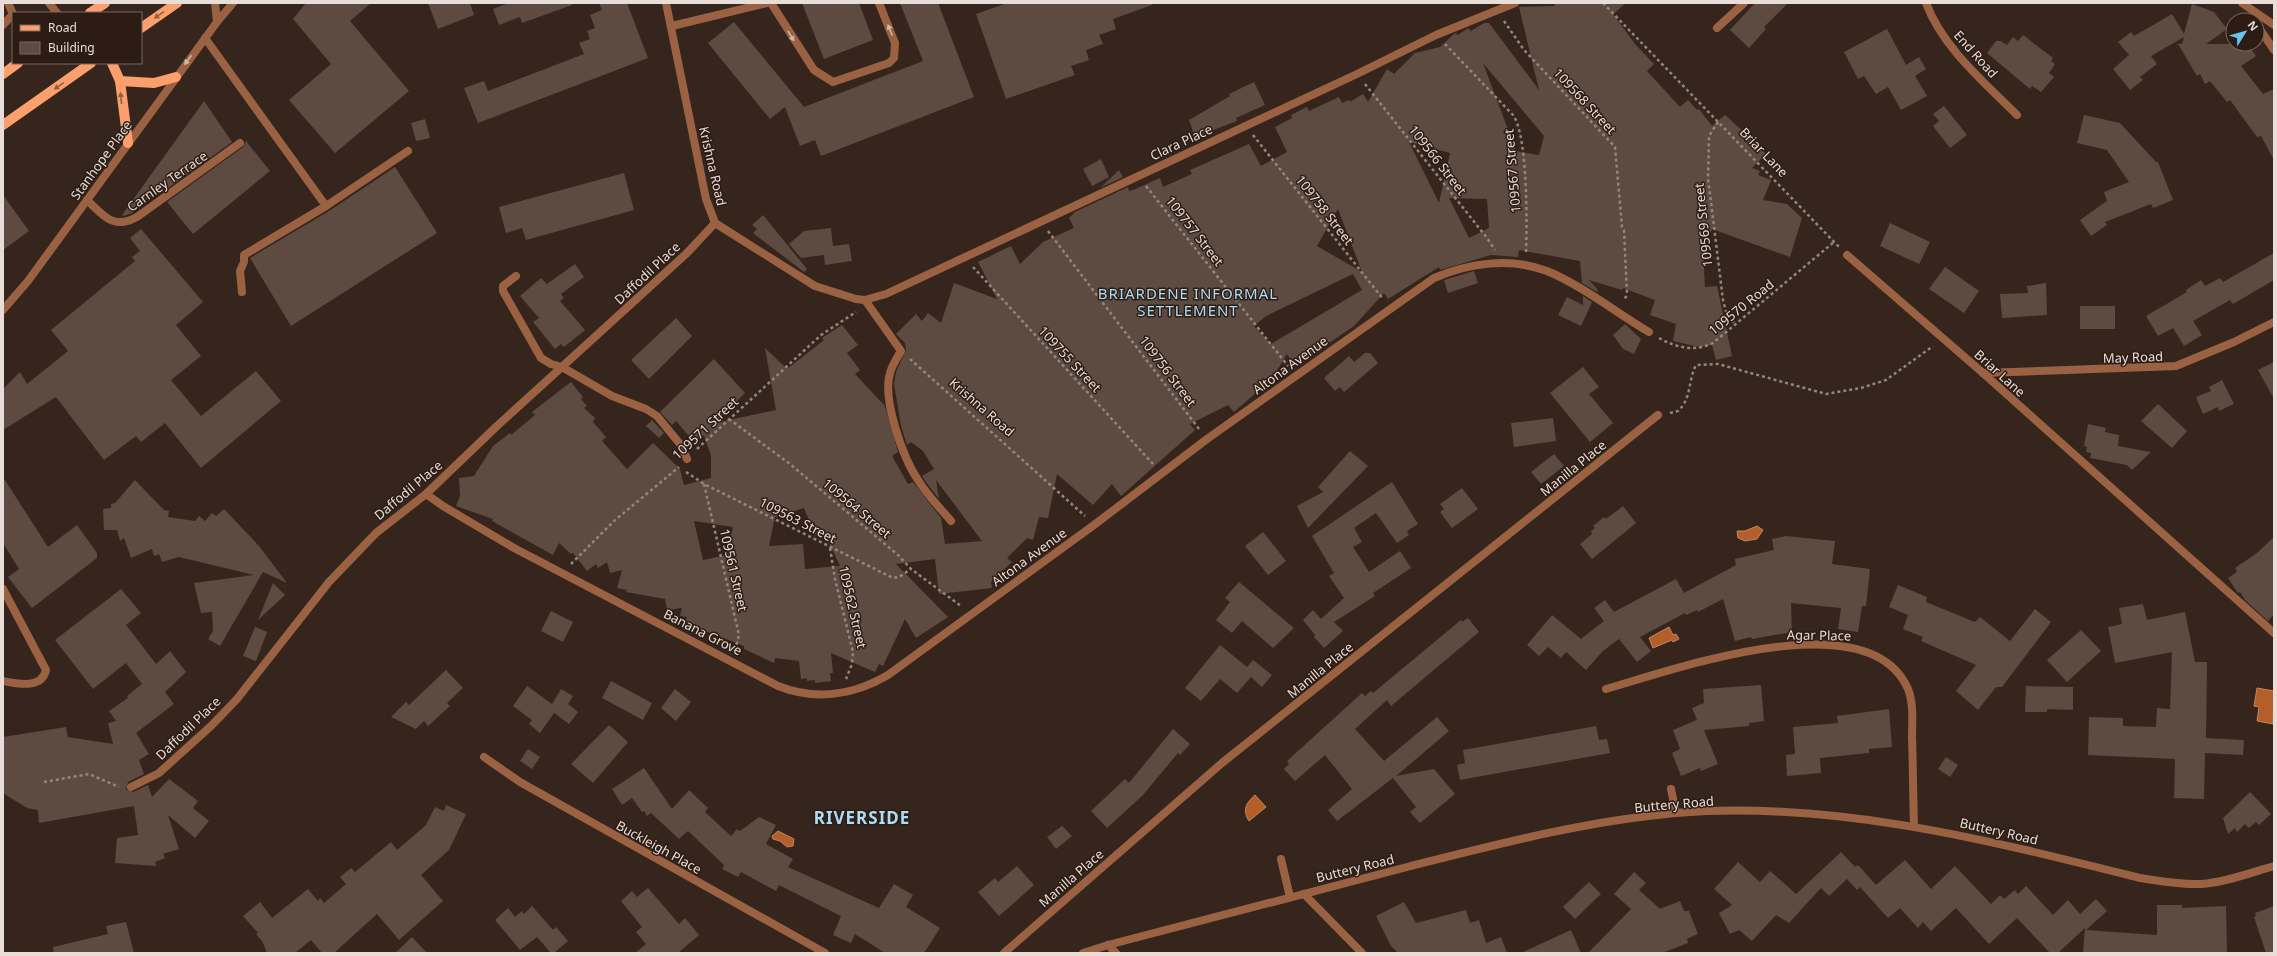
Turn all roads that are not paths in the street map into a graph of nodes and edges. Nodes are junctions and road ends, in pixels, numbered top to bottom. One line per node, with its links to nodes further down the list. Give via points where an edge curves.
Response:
1 (49, 3): 14 (street)
2 (105, 3): 15 (main road)
3 (177, 3): 21 (main road, one-way to 21)
4 (215, 3): 17 (street)
5 (233, 3): 17 (street, Stanhope Place)
6 (666, 3): 20 (street, Krishna Road)
7 (766, 3): 20 (street)
8 (770, 3): 9 (street, one-way to 9, via 814,70 834,82 889,63 894,58 895,43)
9 (879, 3)
10 (1515, 3): 44 (street, Clara Place, via 1436,35)
11 (1744, 3): 22 (street)
12 (1926, 3): 32 (street, End Road, via 1943,36 1970,68)
13 (2242, 4): 19 (street)
14 (56, 12)
15 (92, 12)
16 (12, 15): 18 (street)
17 (217, 22): 24 (street, Stanhope Place)
18 (3, 25)
19 (2274, 25)
20 (672, 26): 39 (street, Krishna Road, via 706,199)
21 (142, 27)
22 (1717, 28)
23 (2265, 37): 25 (street)
24 (205, 38): 30 (street, Stanhope Place, one-way to 30); 38 (street)
25 (2274, 50)
26 (17, 64): 29 (main road)
27 (90, 64): 33 (main road, one-way to 33)
28 (112, 64): 31 (main road)
29 (3, 74)
30 (176, 77): 31 (main road, via 154,83); 34 (street, Stanhope Place)
31 (120, 81): 34 (main road, one-way to 31)
32 (2017, 115)
33 (3, 126)
34 (128, 143): 37 (street, Stanhope Place)
35 (240, 143): 37 (street, Carnley Terrace, via 126,223 116,223 107,218)
36 (408, 151): 38 (street)
37 (87, 200): 45 (street, Stanhope Place, via 28,281)
38 (326, 206): 42 (street, via 244,255 240,271)
39 (715, 223): 43 (street, Krishna Road, via 815,286); 48 (street, Daffodil Place, via 687,253)
40 (1847, 255): 49 (street, Briar Lane)
41 (516, 276): 48 (street, via 504,286 503,291 541,358)
42 (242, 292)
43 (856, 299): 44 (street, Clara Place)
44 (867, 302): 53 (street, via 901,351 889,374 888,388 908,463 918,481)
45 (3, 310)
46 (2274, 322): 49 (street, May Road, via 2176,366)
47 (1649, 332): 55 (street, Altona Avenue, via 1546,271 1495,263 1470,265 1451,271 1428,281 1206,439 1094,525)
48 (562, 367): 51 (street, via 612,396 657,416 680,444); 52 (street, Daffodil Place)
49 (1983, 373): 56 (street, Briar Lane)
50 (1658, 415): 70 (street, Manilla Place, via 1222,763)
51 (687, 459)
52 (426, 494): 55 (street, Banana Grove, via 456,514 561,573 795,692 840,693 859,689 888,674); 60 (street, Daffodil Place, via 381,528 329,582 236,699 211,726 159,773)
53 (951, 521)
54 (3, 589): 57 (street, via 46,670 41,681 35,684)
55 (972, 613)
56 (2274, 632)
57 (3, 681)
58 (1606, 689): 63 (street, Agar Place, via 1734,653 1767,647 1808,645 1857,648 1880,657 1903,679 1911,700)
59 (484, 757): 69 (street, Buckleigh Place, via 520,782)
60 (130, 787)
61 (1671, 789): 62 (street)
62 (1676, 813): 63 (street, Buttery Road, via 1754,812 1848,816); 66 (street, Buttery Road, via 1584,825)
63 (1914, 825): 65 (street, Buttery Road, via 2030,850 2140,878 2172,883 2202,884)
64 (1281, 859): 67 (street)
65 (2274, 866)
66 (1304, 894): 67 (street, Buttery Road); 73 (street)
67 (1290, 897): 68 (street, Buttery Road)
68 (1108, 945): 71 (street, Buttery Road); 72 (street)
69 (825, 953)
70 (1004, 953)
71 (1083, 953)
72 (1116, 953)
73 (1362, 953)

